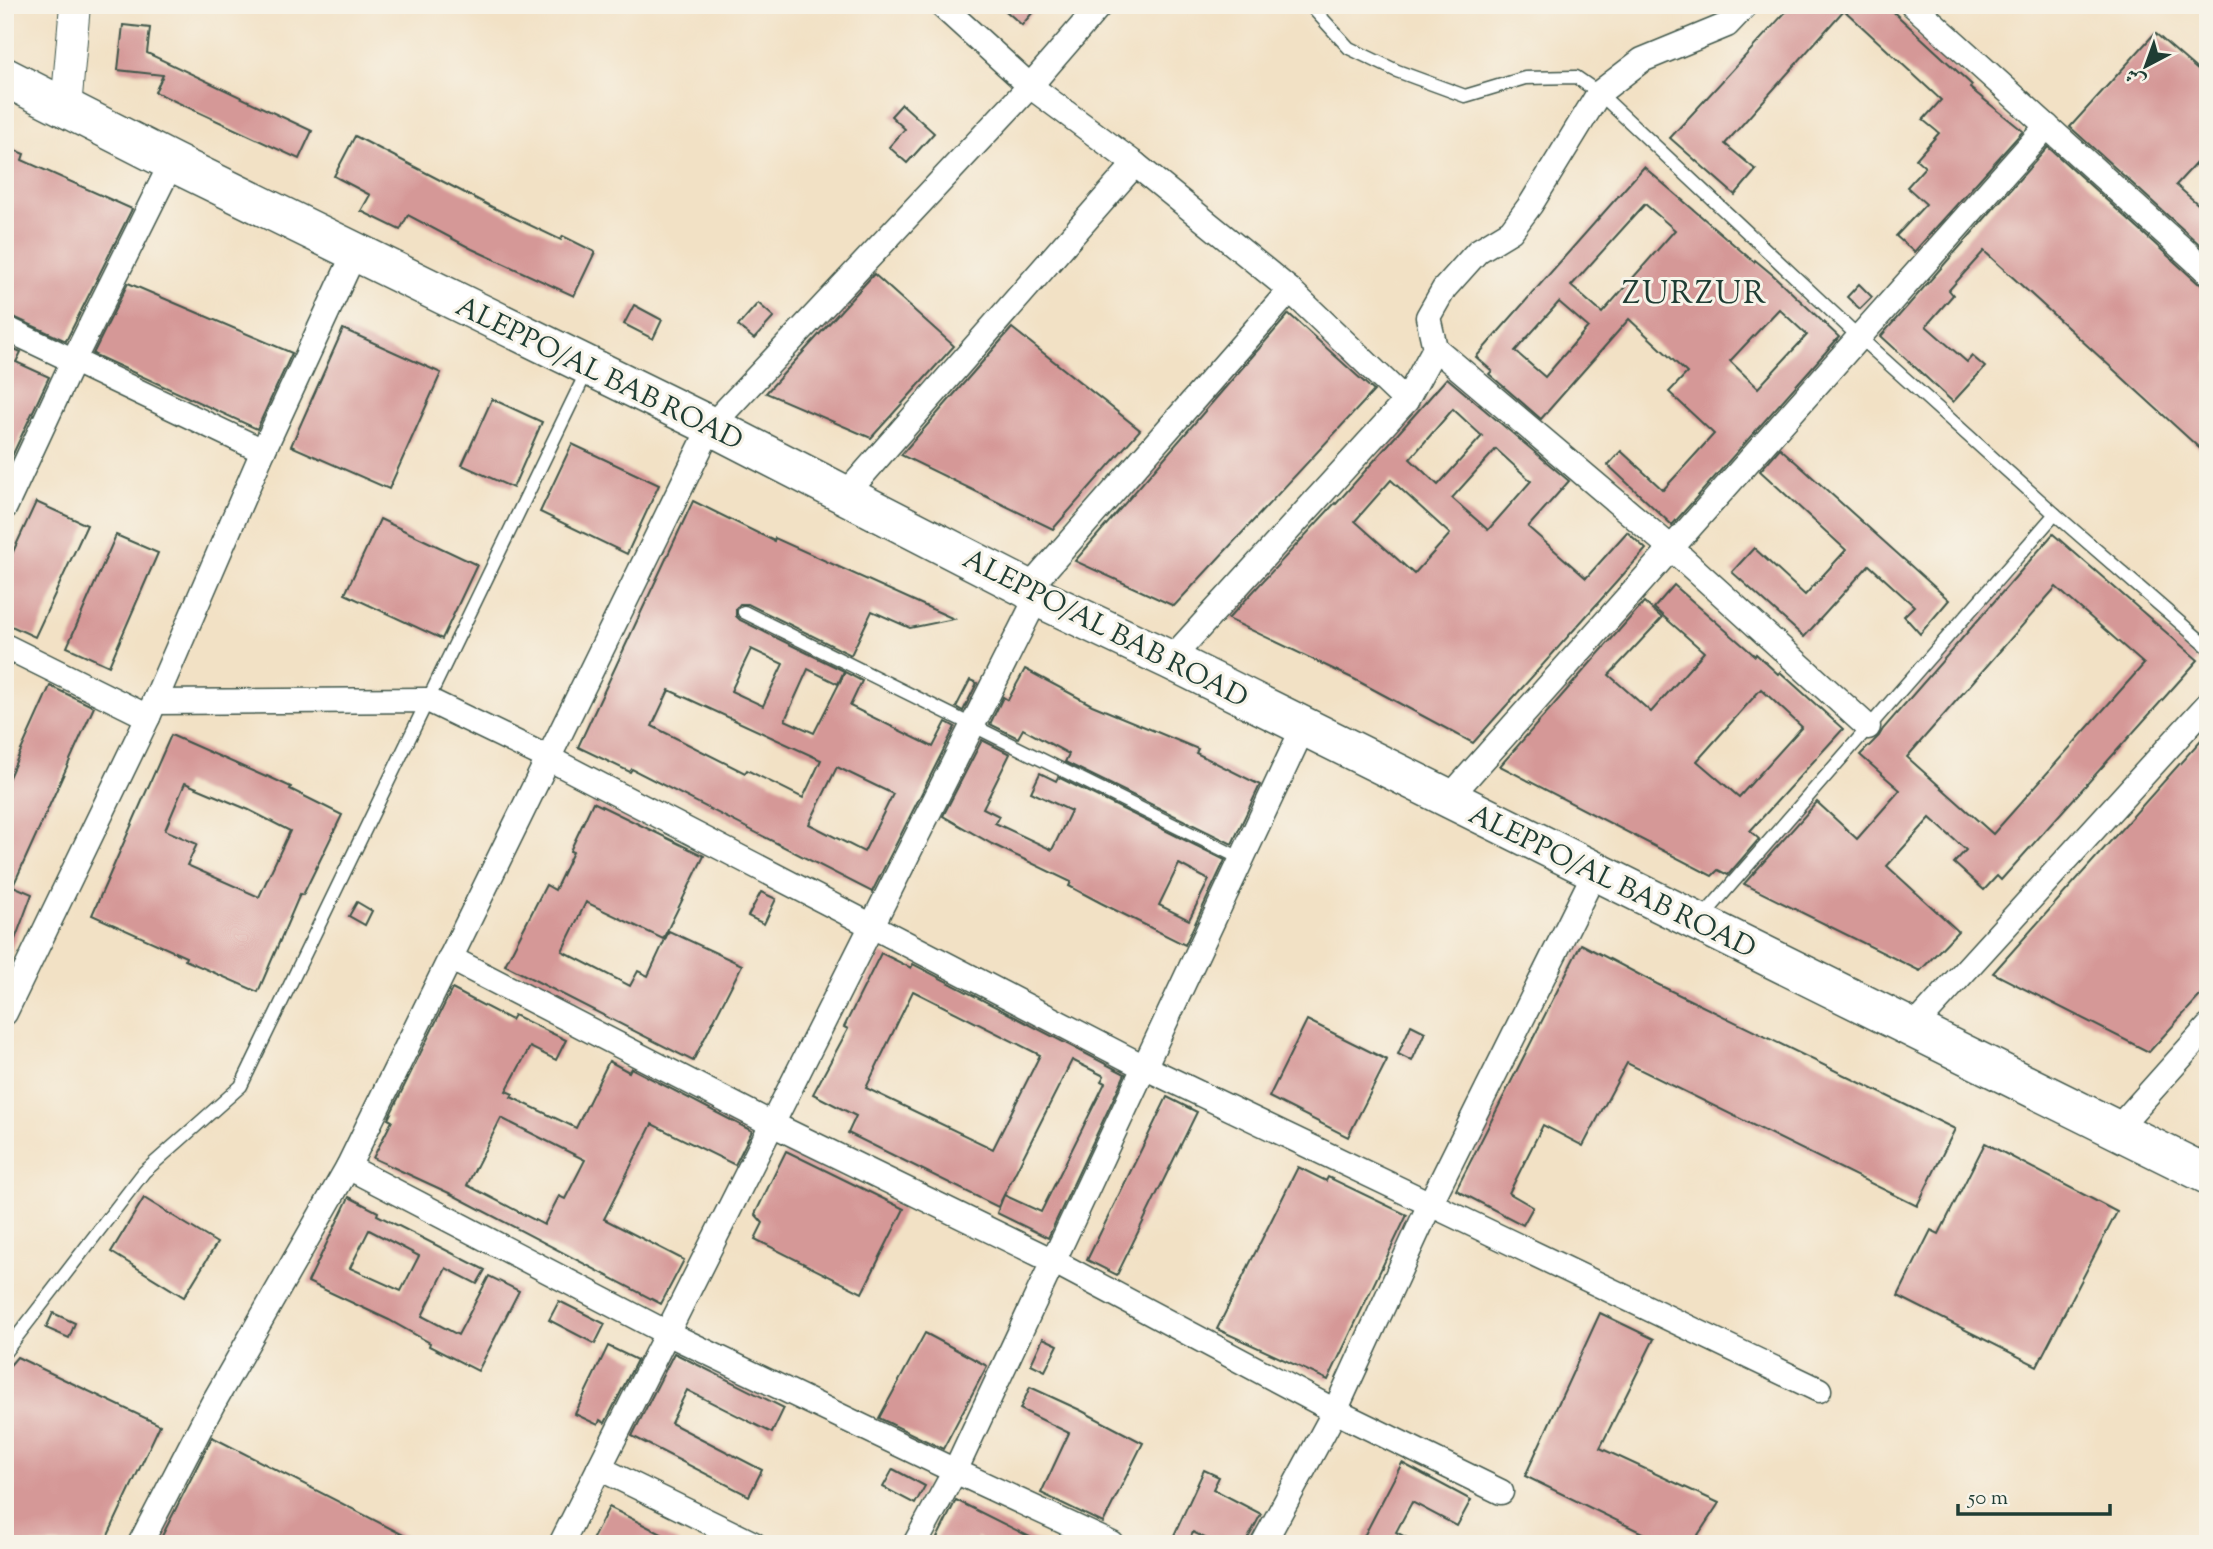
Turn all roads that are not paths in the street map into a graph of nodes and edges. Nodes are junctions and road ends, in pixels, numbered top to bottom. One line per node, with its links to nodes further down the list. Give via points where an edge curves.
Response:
1 (75, 5): 10 (street)
2 (941, 5): 8 (street)
3 (1100, 5): 8 (street)
4 (1310, 5): 9 (lane, via 1349,48 1465,96 1525,78 1576,77)
5 (1746, 5): 9 (street, via 1727,25 1642,60)
6 (1913, 5): 11 (street)
7 (5, 77): 10 (main road, ALEPPO/AL BAB ROAD)
8 (1030, 86): 13 (street); 23 (street)
9 (1599, 93): 18 (lane); 19 (street, via 1510,231 1478,251 1444,289 1428,317)
10 (66, 108): 12 (main road, ALEPPO/AL BAB ROAD)
11 (2047, 126): 15 (street); 18 (street)
12 (172, 162): 14 (main road, ALEPPO/AL BAB ROAD); 20 (street)
13 (1135, 164): 16 (street); 25 (street)
14 (355, 252): 21 (main road, ALEPPO/AL BAB ROAD); 24 (street)
15 (2208, 272)
16 (1290, 290): 22 (street); 29 (street)
17 (5, 328): 20 (street)
18 (1859, 337): 27 (lane); 28 (street)
19 (1435, 348): 22 (street); 28 (street)
20 (74, 361): 24 (street); 26 (street)
21 (589, 367): 23 (main road, ALEPPO/AL BAB ROAD); 34 (lane)
22 (1406, 401): 33 (street)
23 (711, 426): 25 (main road, ALEPPO/AL BAB ROAD); 40 (street)
24 (263, 451): 36 (street)
25 (845, 495): 29 (main road, ALEPPO/AL BAB ROAD)
26 (5, 507)
27 (2055, 514): 32 (lane); 39 (lane)
28 (1671, 548): 39 (street); 41 (street)
29 (1032, 593): 33 (main road, ALEPPO/AL BAB ROAD); 37 (street)
30 (744, 612): 37 (lane)
31 (5, 646): 36 (street)
32 (2208, 647)
33 (1170, 660): 38 (main road, ALEPPO/AL BAB ROAD)
34 (428, 700): 36 (street); 40 (street); 58 (lane, via 241,1086 144,1172)
35 (2208, 704): 49 (street)
36 (151, 709): 47 (street)
37 (973, 724): 42 (lane); 45 (street)
38 (1304, 726): 41 (main road, ALEPPO/AL BAB ROAD); 42 (street)
39 (1868, 727): 44 (lane)
40 (548, 758): 45 (street); 46 (street)
41 (1448, 799): 43 (main road, ALEPPO/AL BAB ROAD)
42 (1241, 859): 50 (street)
43 (1595, 872): 44 (main road, ALEPPO/AL BAB ROAD); 55 (street)
44 (1698, 923): 49 (main road, ALEPPO/AL BAB ROAD)
45 (872, 925): 50 (street); 51 (street)
46 (450, 958): 51 (street); 53 (street)
47 (5, 1013)
48 (2208, 1027): 52 (street)
49 (1912, 1029): 52 (main road, ALEPPO/AL BAB ROAD)
50 (1144, 1067): 55 (street); 56 (street)
51 (772, 1124): 56 (street); 57 (street)
52 (2116, 1130): 54 (main road, ALEPPO/AL BAB ROAD)
53 (348, 1167): 57 (street); 64 (street, via 212,1405)
54 (2208, 1175)
55 (1430, 1205): 59 (street); 60 (street)
56 (1053, 1261): 60 (street); 62 (street)
57 (667, 1333): 61 (street); 62 (street)
58 (5, 1352)
59 (1819, 1390)
60 (1335, 1411): 63 (street); 69 (street)
61 (599, 1468): 65 (street); 66 (street)
62 (955, 1471): 67 (street); 68 (street)
63 (1501, 1492)
64 (140, 1544)
65 (561, 1544)
66 (754, 1544)
67 (915, 1544)
68 (1112, 1544)
69 (1263, 1544)

